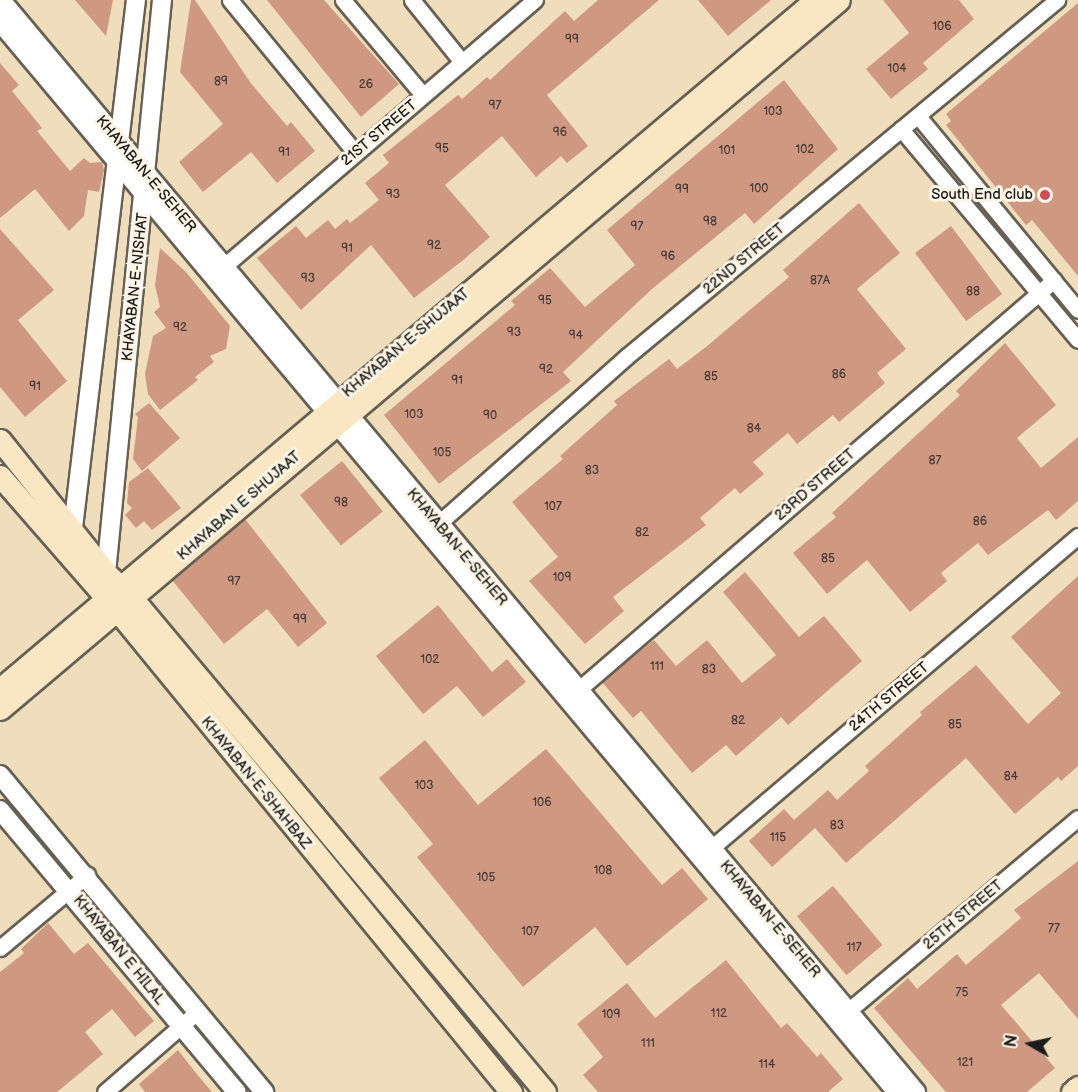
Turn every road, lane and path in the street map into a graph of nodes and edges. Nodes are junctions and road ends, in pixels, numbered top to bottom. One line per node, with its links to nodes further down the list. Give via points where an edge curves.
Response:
1 (1, 0): 16 (street, KHAYABAN-E-SEHER)
2 (136, 0): 16 (street)
3 (162, 0): 19 (street, KHAYABAN-E-NISHAT)
4 (230, 0): 17 (street)
5 (343, 0): 13 (street)
6 (535, 0): 12 (street, 21ST STREET)
7 (815, 0): 26 (main road, KHAYABAN-E-SHUJAAT)
8 (839, 0): 26 (main road, KHAYABAN-E-SHUJAAT)
9 (1057, 0): 14 (street, 22ND STREET)
10 (419, 2): 12 (street)
11 (0, 22): 18 (street, KHAYABAN-E-SEHER)
12 (462, 62): 13 (street, 21ST STREET)
13 (423, 95): 17 (street, 21ST STREET)
14 (918, 116): 15 (street, 22ND STREET); 22 (street)
15 (900, 129): 23 (street); 29 (street, 22ND STREET, via 626,357)
16 (121, 144): 18 (street); 19 (street, KHAYABAN-E-SEHER)
17 (356, 152): 21 (street, 21ST STREET)
18 (117, 162): 20 (street, KHAYABAN-E-SEHER); 30 (street)
19 (146, 174): 20 (street, KHAYABAN-E-NISHAT); 21 (street, KHAYABAN-E-SEHER)
20 (145, 195): 26 (street, KHAYABAN-E-SEHER); 32 (street, KHAYABAN-E-NISHAT)
21 (224, 267): 26 (street, KHAYABAN-E-SEHER)
22 (1053, 280): 23 (street, 23RD STREET); 24 (street)
23 (1038, 292): 25 (street); 35 (street, 23RD STREET)
24 (1078, 310)
25 (1078, 340)
26 (336, 412): 29 (street, KHAYABAN-E-SEHER); 33 (main road, KHAYABAN E SHUJAAT); 40 (street, KHAYABAN-E-SEHER)
27 (0, 440): 30 (main road)
28 (0, 476): 33 (main road, KHAYABAN-E-SHAHBAZ)
29 (438, 524): 35 (street, KHAYABAN-E-SEHER)
30 (73, 528): 32 (main road)
31 (1078, 536): 40 (street, 24TH STREET)
32 (106, 573): 33 (main road)
33 (120, 599): 34 (main road); 36 (main road); 51 (main road, KHAYABAN-E-SHAHBAZ); 52 (main road, KHAYABAN-E-SHAHBAZ)
34 (0, 689)
35 (578, 690): 40 (street, KHAYABAN-E-SEHER)
36 (0, 709)
37 (0, 775): 41 (street, KHAYABAN E HILAL)
38 (0, 810): 42 (street, KHAYABAN E HILAL)
39 (1078, 818): 44 (street, 25TH STREET)
40 (706, 853): 44 (street, KHAYABAN-E-SEHER); 53 (street, KHAYABAN-E-SEHER)
41 (87, 875): 42 (street); 45 (street, KHAYABAN E HILAL)
42 (69, 889): 43 (street); 46 (street, KHAYABAN E HILAL)
43 (0, 948)
44 (848, 1011): 54 (street, KHAYABAN-E-SEHER)
45 (197, 1012): 46 (street); 50 (street, KHAYABAN E HILAL)
46 (181, 1026): 48 (street); 49 (street, KHAYABAN E HILAL)
47 (1078, 1087): 55 (main road)
48 (105, 1092)
49 (237, 1092)
50 (264, 1092)
51 (511, 1092)
52 (545, 1092)
53 (897, 1092)
54 (916, 1092)
55 (1072, 1092)

